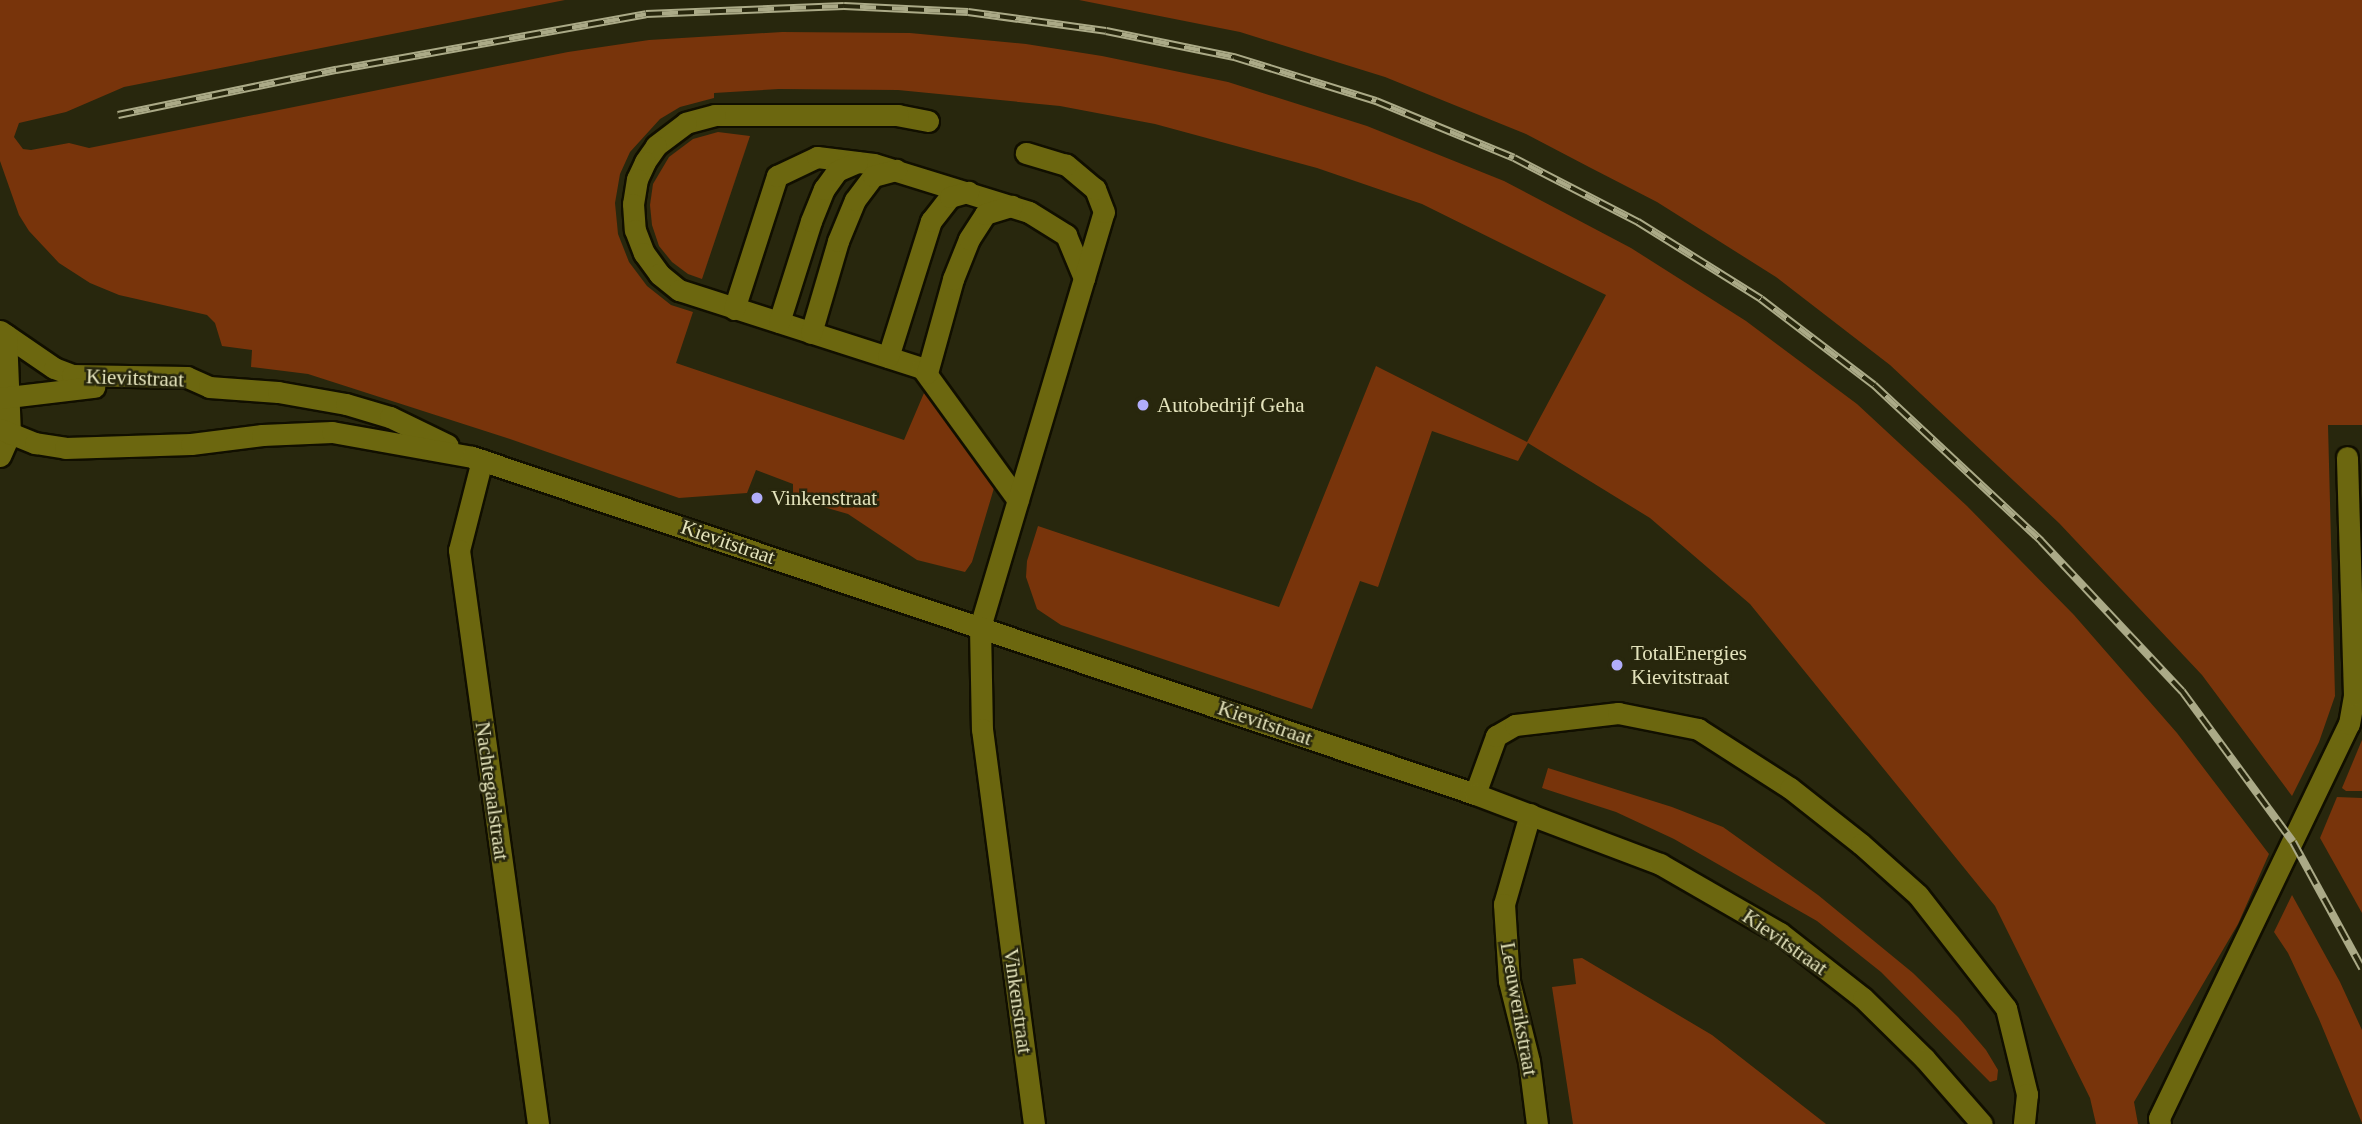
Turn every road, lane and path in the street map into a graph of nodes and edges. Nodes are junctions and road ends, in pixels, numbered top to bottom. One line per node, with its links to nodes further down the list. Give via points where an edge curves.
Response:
1 (928, 121): 8 (main road, via 898,115 715,115 687,123 656,146 637,179 632,204 644,253 659,274 680,290)
2 (1026, 153): 7 (main road, Vinkenstraat, via 1066,165 1095,189 1104,212)
3 (857, 162): 4 (main road); 8 (main road, via 817,157 777,176); 9 (main road, via 837,171 824,189)
4 (896, 170): 5 (main road); 11 (main road, via 873,176 855,200)
5 (968, 192): 6 (main road); 12 (main road, via 950,197 931,221)
6 (1012, 206): 7 (main road, via 1066,235); 13 (main road, via 985,214 969,239)
7 (1084, 278): 20 (main road, Vinkenstraat)
8 (734, 309): 9 (main road)
9 (779, 323): 11 (main road)
10 (3, 333): 14 (main road, Kievitstraat, via 72,375); 15 (main road)
11 (811, 333): 12 (main road)
12 (888, 357): 13 (main road)
13 (927, 373): 20 (main road)
14 (187, 377): 15 (main road); 19 (main road, Kievitstraat, via 209,387 278,392 346,404 390,418)
15 (4, 397): 16 (main road)
16 (5, 431): 17 (main road); 19 (main road, Kievitstraat, via 65,448 191,444 331,432)
17 (0, 457)
18 (2347, 457): 29 (main road, via 2354,695 2349,724)
19 (477, 458): 21 (main road, Kievitstraat); 24 (main road, Nachtegaalstraat, via 459,550)
20 (1018, 500): 21 (main road, Vinkenstraat)
21 (980, 627): 22 (main road, Kievitstraat); 25 (main road, Vinkenstraat, via 982,729)
22 (1475, 794): 23 (main road, Kievitstraat); 28 (main road, via 1496,736 1515,725 1618,713 1698,729 1790,788 1918,895 2006,1008 2027,1094)
23 (1530, 814): 26 (main road, Leeuwerikstraat, via 1504,904 1509,981); 27 (main road, Kievitstraat, via 1660,864 1780,933 1863,998)
24 (538, 1124)
25 (1034, 1124)
26 (1537, 1124)
27 (1982, 1124)
28 (2024, 1124)
29 (2160, 1124)

